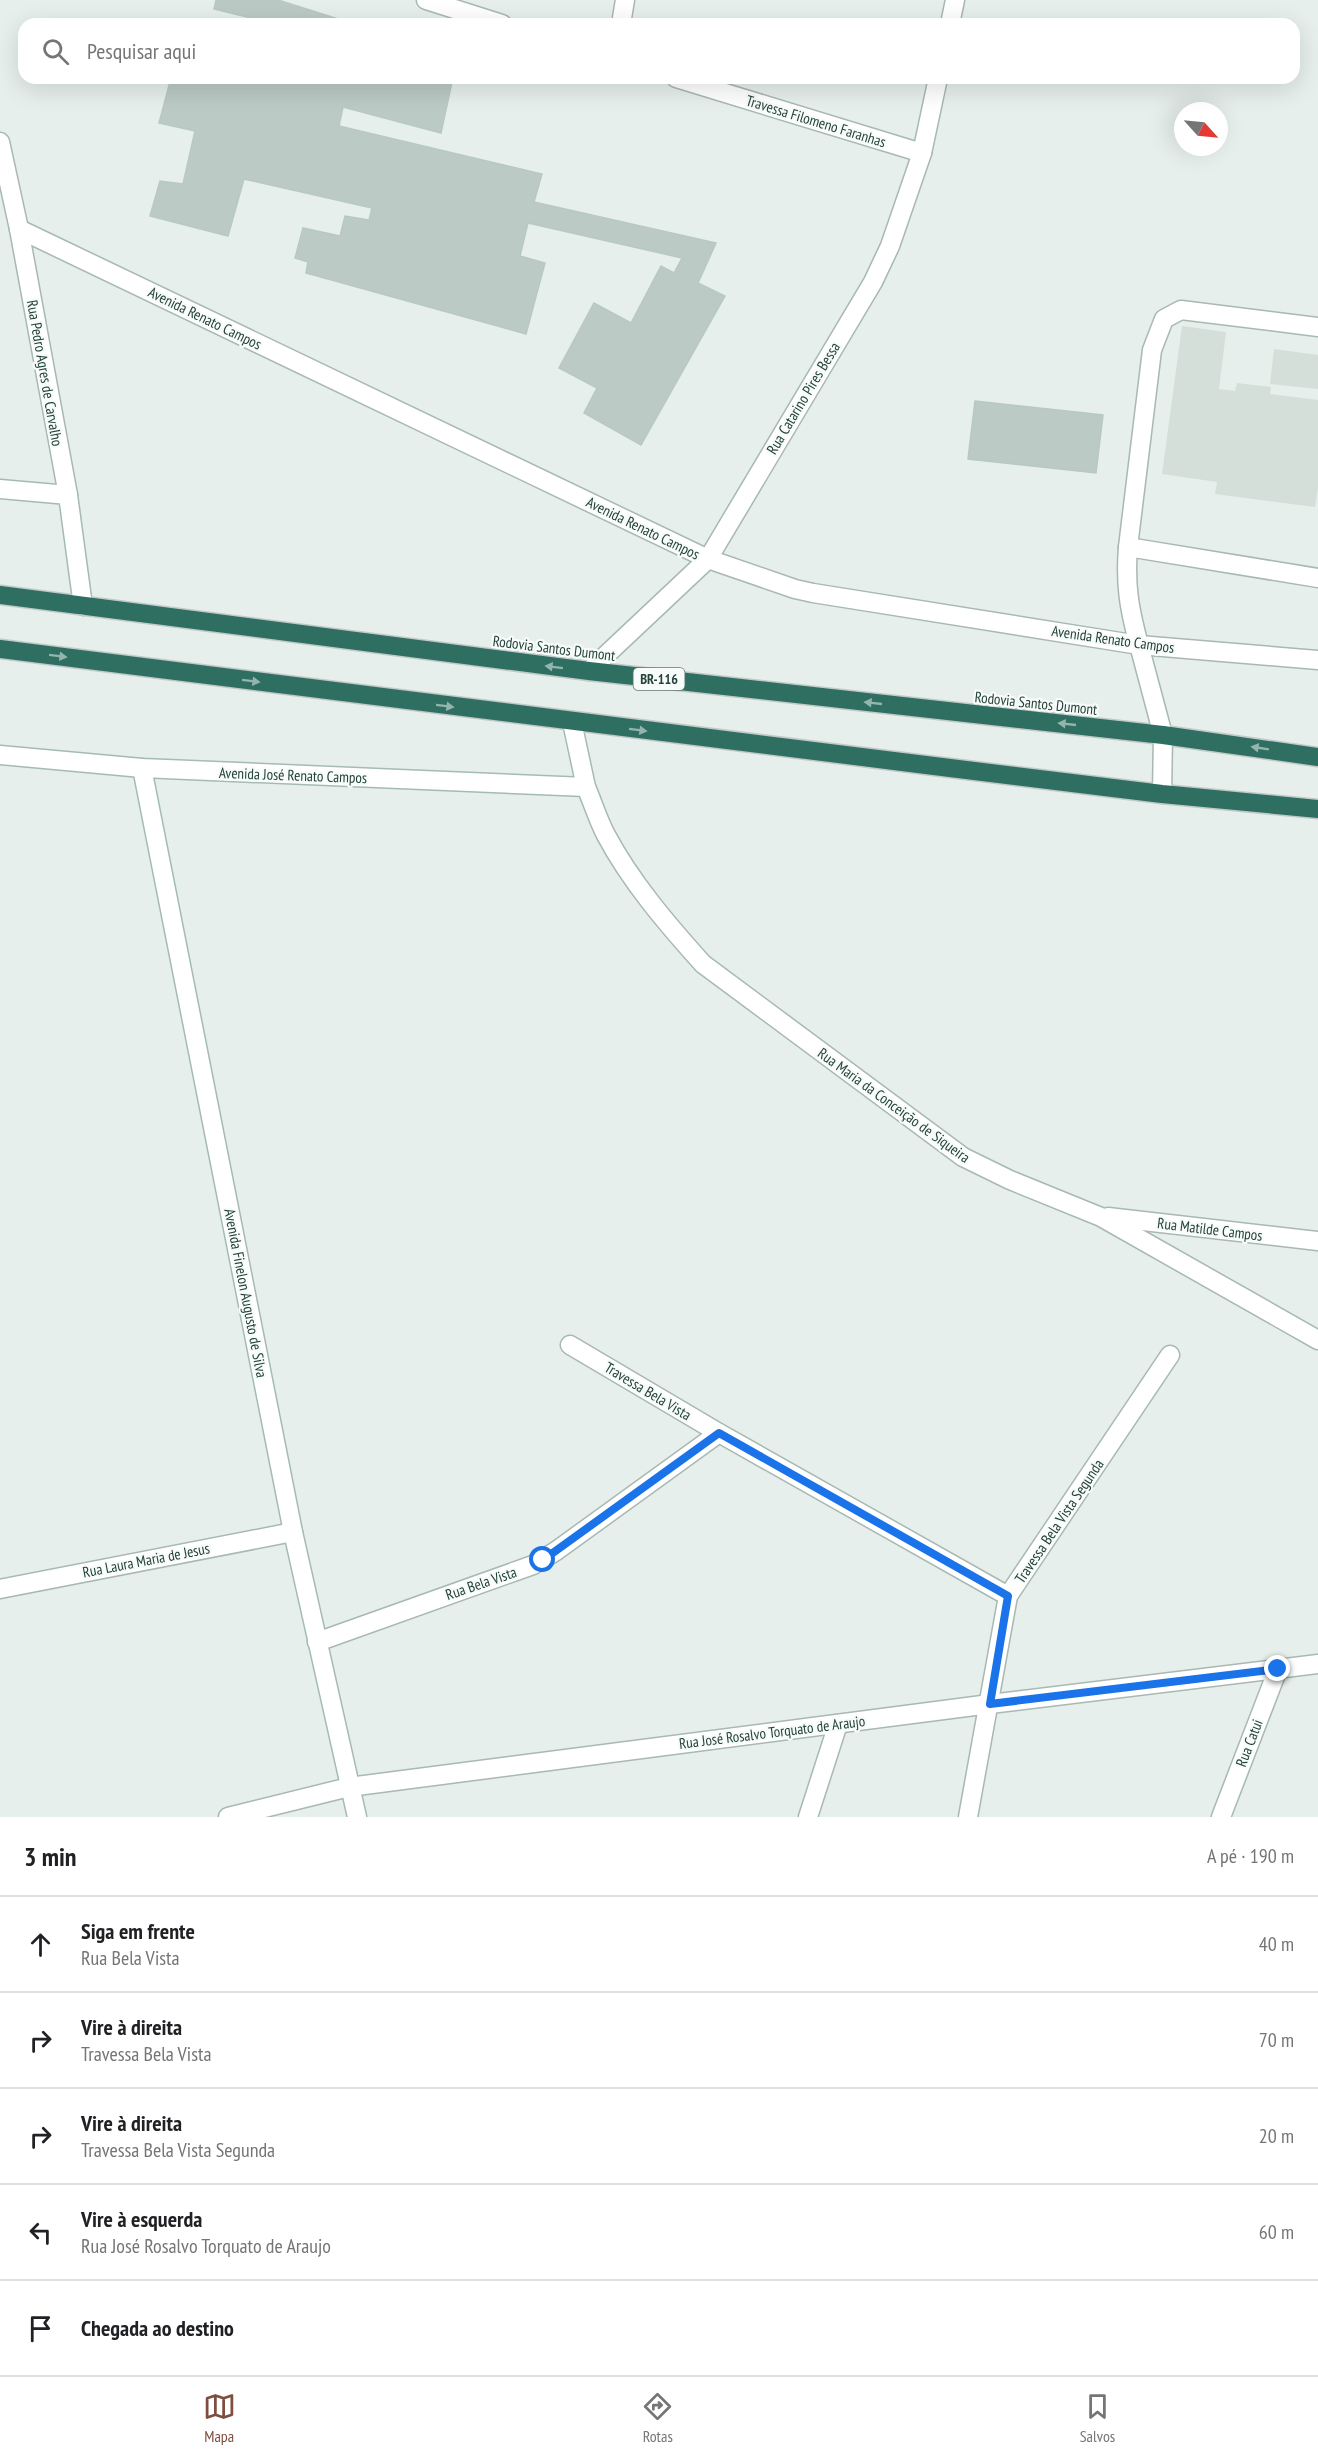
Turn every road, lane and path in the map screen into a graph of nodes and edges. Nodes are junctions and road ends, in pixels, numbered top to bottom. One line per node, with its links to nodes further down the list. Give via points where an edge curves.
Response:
1 (426, 0): 4 (street)
2 (625, 0): 5 (street)
3 (956, 0): 6 (street)
4 (483, 18)
5 (622, 18)
6 (952, 18)
7 (696, 84): 10 (street, Travessa Filomeno Faranhas)
8 (938, 84): 10 (street, Rua Catarino Pires Bessa)
9 (1, 152): 11 (street, Rua Pedro Agres de Carvalho)
10 (922, 153): 16 (street, Rua Catarino Pires Bessa, via 890,246 873,282)
11 (19, 229): 14 (street, Rua Pedro Agres de Carvalho); 16 (street, Avenida Renato Campos)
12 (1318, 327): 15 (street, via 1181,310 1164,319 1152,350)
13 (0, 489): 14 (street)
14 (68, 495): 19 (street, Rua Pedro Agres de Carvalho)
15 (1128, 547): 17 (street); 20 (street, via 1128,606)
16 (708, 559): 20 (street, Avenida Renato Campos, via 813,593); 23 (street, Rua Catarino Pires Bessa)
17 (1318, 578)
18 (0, 595): 19 (highway, Rodovia Santos Dumont / BR-116)
19 (83, 606): 23 (highway, Rodovia Santos Dumont / BR-116, one-way to 19)
20 (1139, 645): 22 (street, Avenida Renato Campos); 25 (street)
21 (0, 649): 24 (highway, one-way to 24)
22 (1318, 660)
23 (589, 671): 25 (highway, Rodovia Santos Dumont / BR-116, one-way to 23)
24 (572, 722): 29 (street, Rua Maria da Conceição de Siqueira); 30 (highway, one-way to 30)
25 (1162, 735): 27 (highway, Rodovia Santos Dumont / BR-116, one-way to 25); 30 (street)
26 (0, 755): 28 (street, Avenida José Renato Campos)
27 (1318, 757)
28 (142, 768): 29 (street, Avenida José Renato Campos); 38 (street, Avenida Finelon Augusto de Silva)
29 (586, 787): 32 (street, Rua Maria da Conceição de Siqueira, via 605,834 637,884 703,964 963,1157)
30 (1162, 794): 31 (highway)
31 (1318, 809)
32 (1101, 1217): 33 (street, Rua Matilde Campos); 34 (street, Rua Maria da Conceição de Siqueira)
33 (1318, 1241)
34 (1318, 1340)
35 (570, 1345): 37 (street, Travessa Bela Vista)
36 (1170, 1355): 40 (street, Travessa Bela Vista Segunda)
37 (719, 1433): 40 (street, Travessa Bela Vista); 41 (street, Rua Bela Vista, via 543,1560)
38 (293, 1532): 39 (street, Rua Laura Maria de Jesus); 41 (street, Avenida Finelon Augusto de Silva)
39 (0, 1589)
40 (1008, 1596): 44 (street, Travessa Bela Vista Segunda)
41 (317, 1641): 46 (street, Avenida Finelon Augusto de Silva)
42 (1318, 1664): 43 (street, Rua José Rosalvo Torquato de Araujo)
43 (1278, 1669): 44 (street, Rua José Rosalvo Torquato de Araujo); 51 (street, Rua Catui)
44 (990, 1704): 45 (street, Rua José Rosalvo Torquato de Araujo); 50 (street, Travessa Bela Vista Segunda)
45 (838, 1724): 46 (street, Rua José Rosalvo Torquato de Araujo); 49 (street)
46 (349, 1787): 47 (street, Rua José Rosalvo Torquato de Araujo); 48 (street, Avenida Finelon Augusto de Silva)
47 (228, 1817)
48 (357, 1817)
49 (808, 1817)
50 (968, 1817)
51 (1221, 1817)

